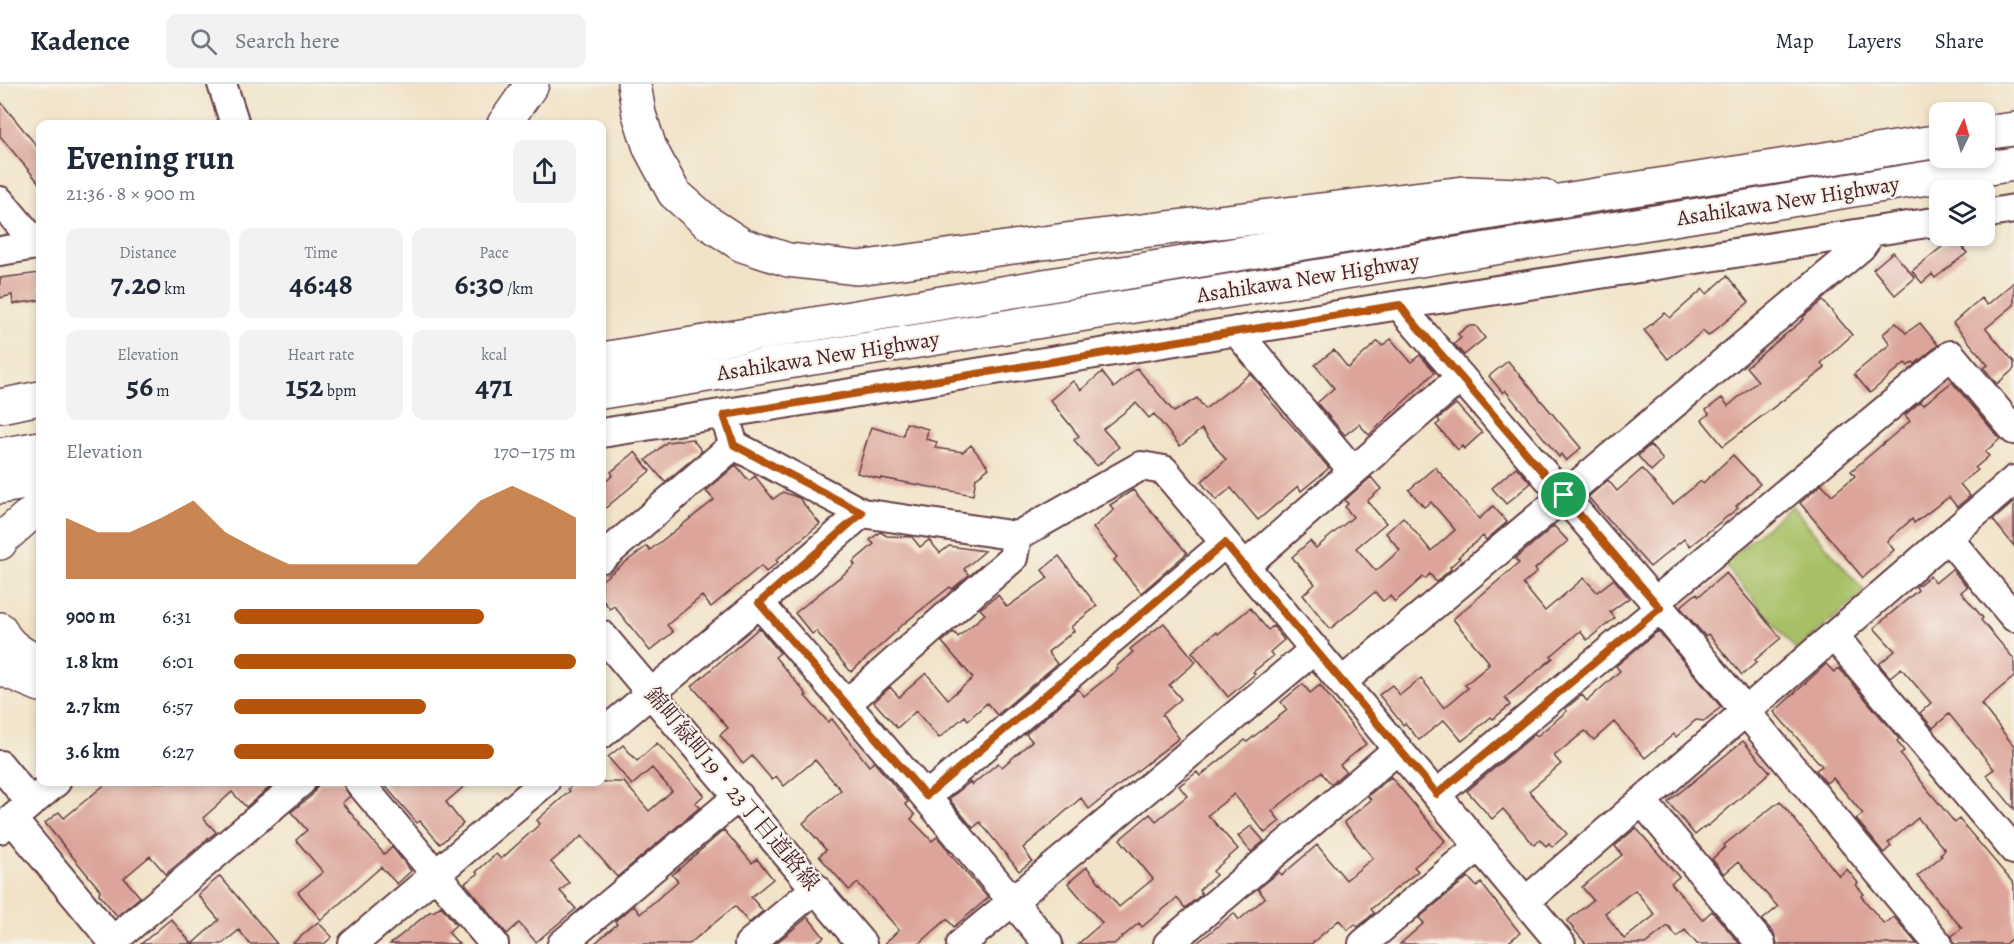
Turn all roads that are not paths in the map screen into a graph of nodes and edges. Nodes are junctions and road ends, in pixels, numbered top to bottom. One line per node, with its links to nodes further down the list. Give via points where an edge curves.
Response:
1 (222, 84): 4 (street)
2 (532, 84): 5 (main road)
3 (634, 84): 10 (main road, via 650,148 674,193 742,245 788,260 858,268 1466,193)
4 (234, 120)
5 (507, 120)
6 (2014, 129): 7 (main road)
7 (1995, 132)
8 (1929, 143): 10 (main road, Asahikawa New Highway)
9 (2014, 164): 23 (main road, Asahikawa New Highway)
10 (1583, 197): 21 (main road, Asahikawa New Highway)
11 (0, 201): 16 (street)
12 (2014, 209): 13 (street)
13 (1995, 212)
14 (1929, 223): 15 (street)
15 (1871, 233): 19 (street); 36 (street, via 1861,247)
16 (36, 244)
17 (36, 245): 18 (street)
18 (0, 251)
19 (1400, 305): 20 (street); 22 (street)
20 (1236, 331): 26 (street); 32 (street)
21 (606, 358)
22 (1461, 377): 32 (street); 36 (street)
23 (606, 391)
24 (36, 399): 25 (main road)
25 (0, 406)
26 (724, 415): 28 (street); 29 (street)
27 (2014, 430): 46 (street, via 1951,355)
28 (606, 432)
29 (734, 445): 38 (street); 43 (street)
30 (36, 449): 31 (main road)
31 (0, 455)
32 (1353, 471): 44 (street)
33 (2014, 480): 40 (street)
34 (36, 482): 35 (main road)
35 (0, 487)
36 (1564, 495): 46 (street); 54 (street)
37 (36, 512): 41 (main road)
38 (862, 513): 39 (street); 45 (street)
39 (1017, 536): 42 (street, via 1141,466 1164,470); 57 (street, via 1013,558)
40 (1948, 538): 47 (street); 49 (street)
41 (0, 543)
42 (1225, 543): 44 (street); 68 (street)
43 (606, 555)
44 (1246, 566): 51 (street)
45 (759, 603): 56 (street); 57 (street)
46 (1657, 605): 58 (street); 66 (street)
47 (2014, 617)
48 (0, 628): 52 (main road, via 3,637)
49 (1834, 636): 58 (street); 72 (street)
50 (606, 640): 56 (street, 錦町緑町19・23丁目道路線)
51 (1315, 649): 54 (street); 76 (street)
52 (36, 661)
53 (0, 666): 55 (main road)
54 (1342, 682): 60 (street)
55 (36, 683)
56 (650, 693): 59 (street); 67 (street, 錦町緑町19・23丁目道路線)
57 (846, 704): 68 (street)
58 (1745, 711): 69 (street); 89 (street)
59 (606, 731)
60 (1398, 749): 66 (street); 85 (street)
61 (0, 765): 70 (street)
62 (51, 786): 70 (street)
63 (296, 786): 77 (street)
64 (362, 786): 73 (street)
65 (540, 786): 73 (street)
66 (1437, 794): 71 (street)
67 (739, 796): 74 (street, 錦町緑町19・23丁目道路線); 80 (street)
68 (926, 796): 76 (street)
69 (1642, 801): 75 (street); 88 (street)
70 (14, 817): 77 (street)
71 (1479, 846): 75 (street); 86 (street)
72 (2014, 850)
73 (436, 874): 78 (street); 79 (street)
74 (816, 888): 81 (street); 82 (street, 錦町緑町19・23丁目道路線)
75 (1526, 901): 87 (street)
76 (1013, 902): 83 (street); 84 (street)
77 (114, 943)
78 (353, 944)
79 (495, 944)
80 (562, 944)
81 (749, 944)
82 (862, 944)
83 (961, 944)
84 (1048, 944)
85 (1168, 944)
86 (1363, 944)
87 (1561, 944)
88 (1761, 944)
89 (1938, 944)

